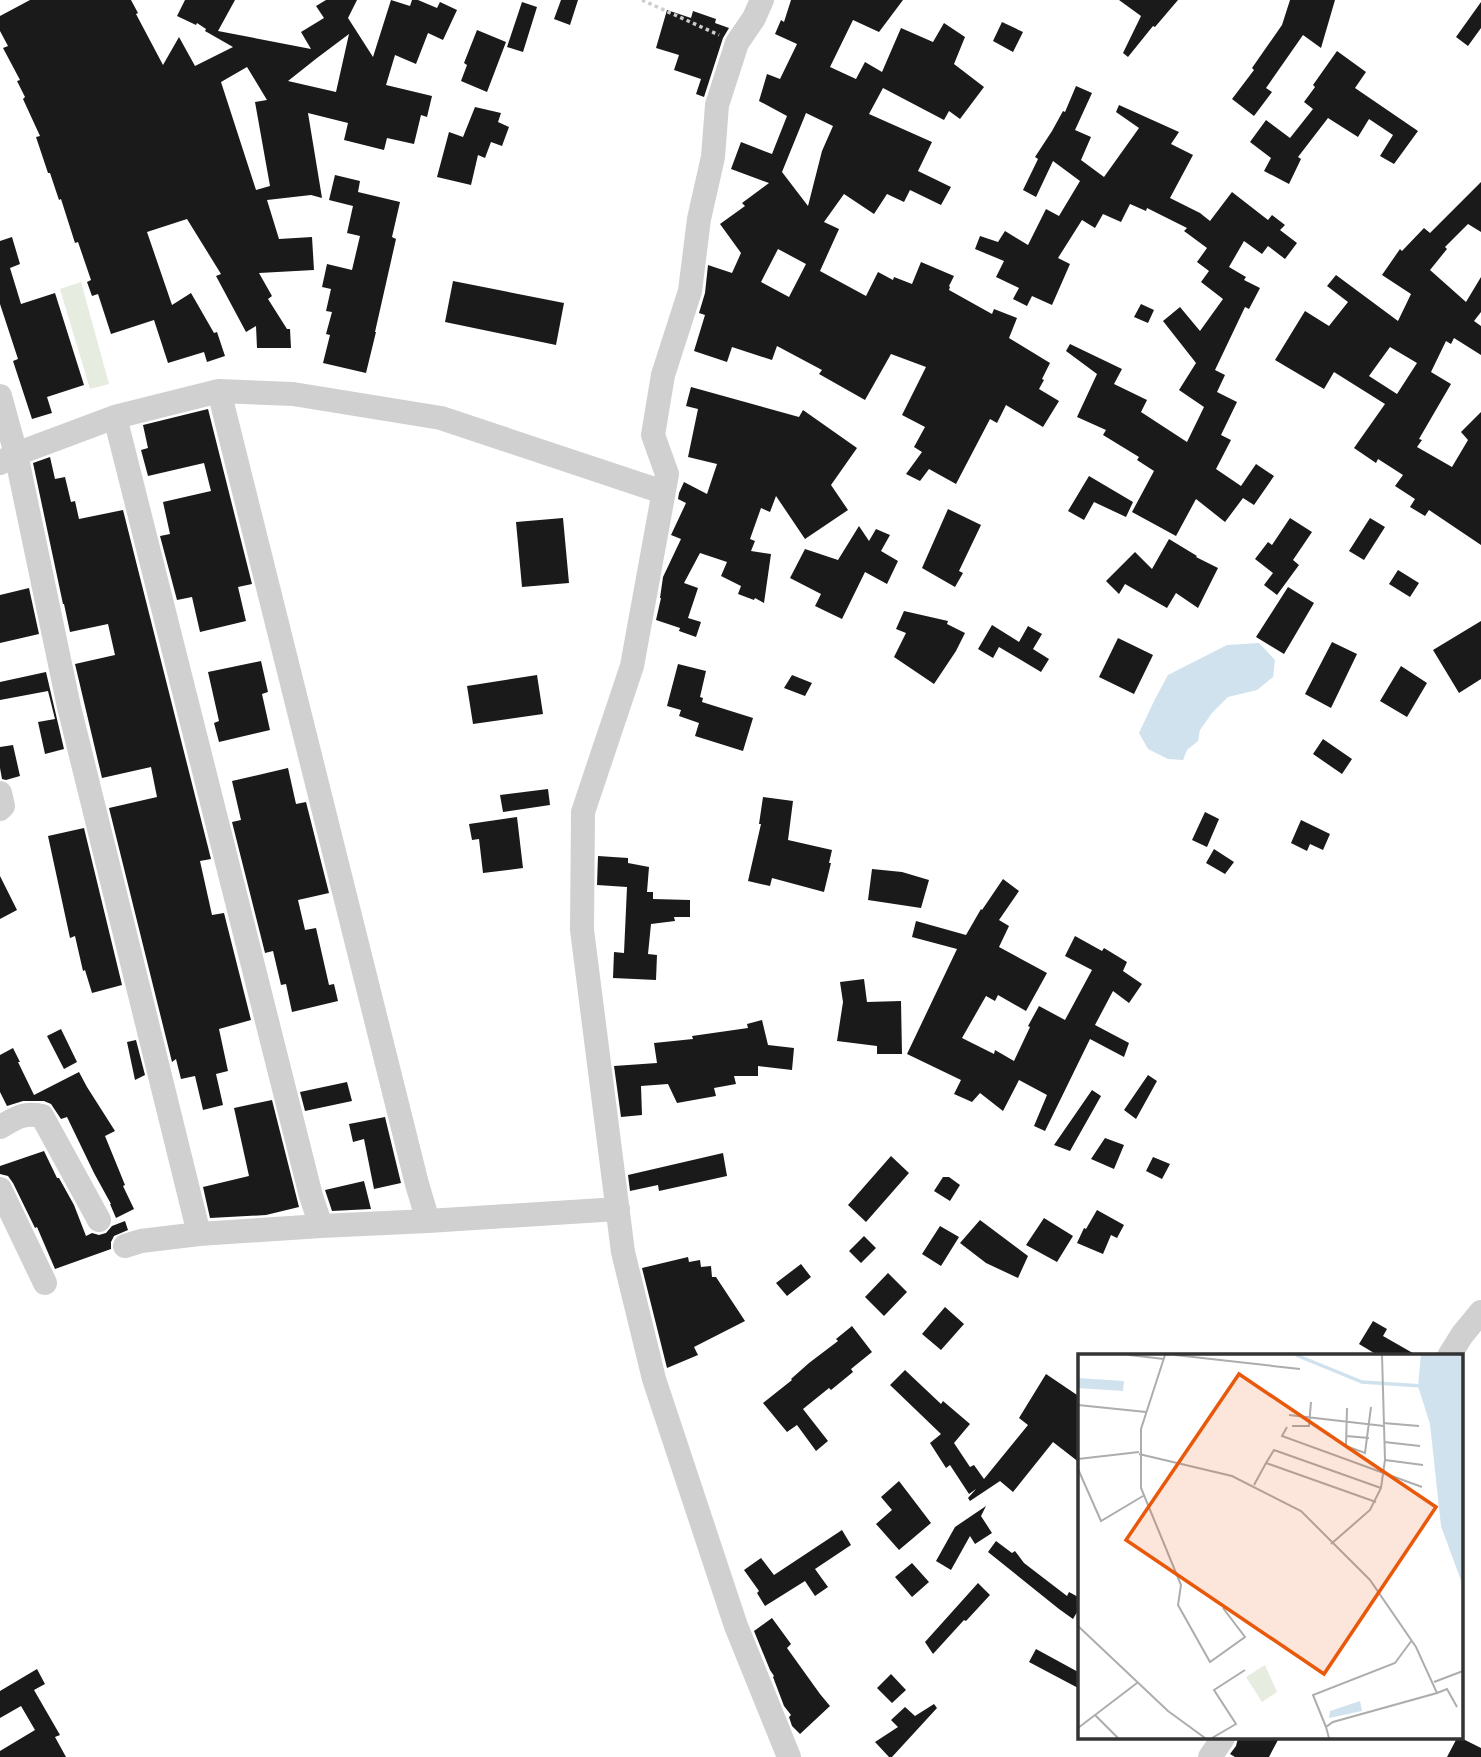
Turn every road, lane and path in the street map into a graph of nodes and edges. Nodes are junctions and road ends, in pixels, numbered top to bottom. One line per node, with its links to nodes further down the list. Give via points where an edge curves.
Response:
1 (642, 0): 3 (path)
2 (762, 0): 3 (street)
3 (737, 43): 8 (street, via 717,105 713,157 690,291 663,375 653,435 667,474)
4 (219, 391): 6 (street); 8 (street, via 293,394 441,418); 15 (street)
5 (0, 396): 7 (street)
6 (115, 417): 7 (street); 16 (street)
7 (8, 459): 17 (street)
8 (663, 492): 13 (street, via 632,666 583,812 582,930)
9 (0, 793): 10 (street)
10 (0, 809)
11 (0, 1127): 14 (street, via 20,1115 42,1116)
12 (0, 1189): 19 (street)
13 (618, 1209): 15 (street); 23 (street, via 623,1252 654,1379 736,1626)
14 (99, 1220)
15 (428, 1222): 16 (street)
16 (321, 1226): 17 (street)
17 (199, 1234): 18 (street)
18 (125, 1246)
19 (45, 1283)
20 (1481, 1312): 21 (street)
21 (1450, 1354)
22 (1222, 1740): 24 (street)
23 (789, 1757)
24 (1210, 1757)

